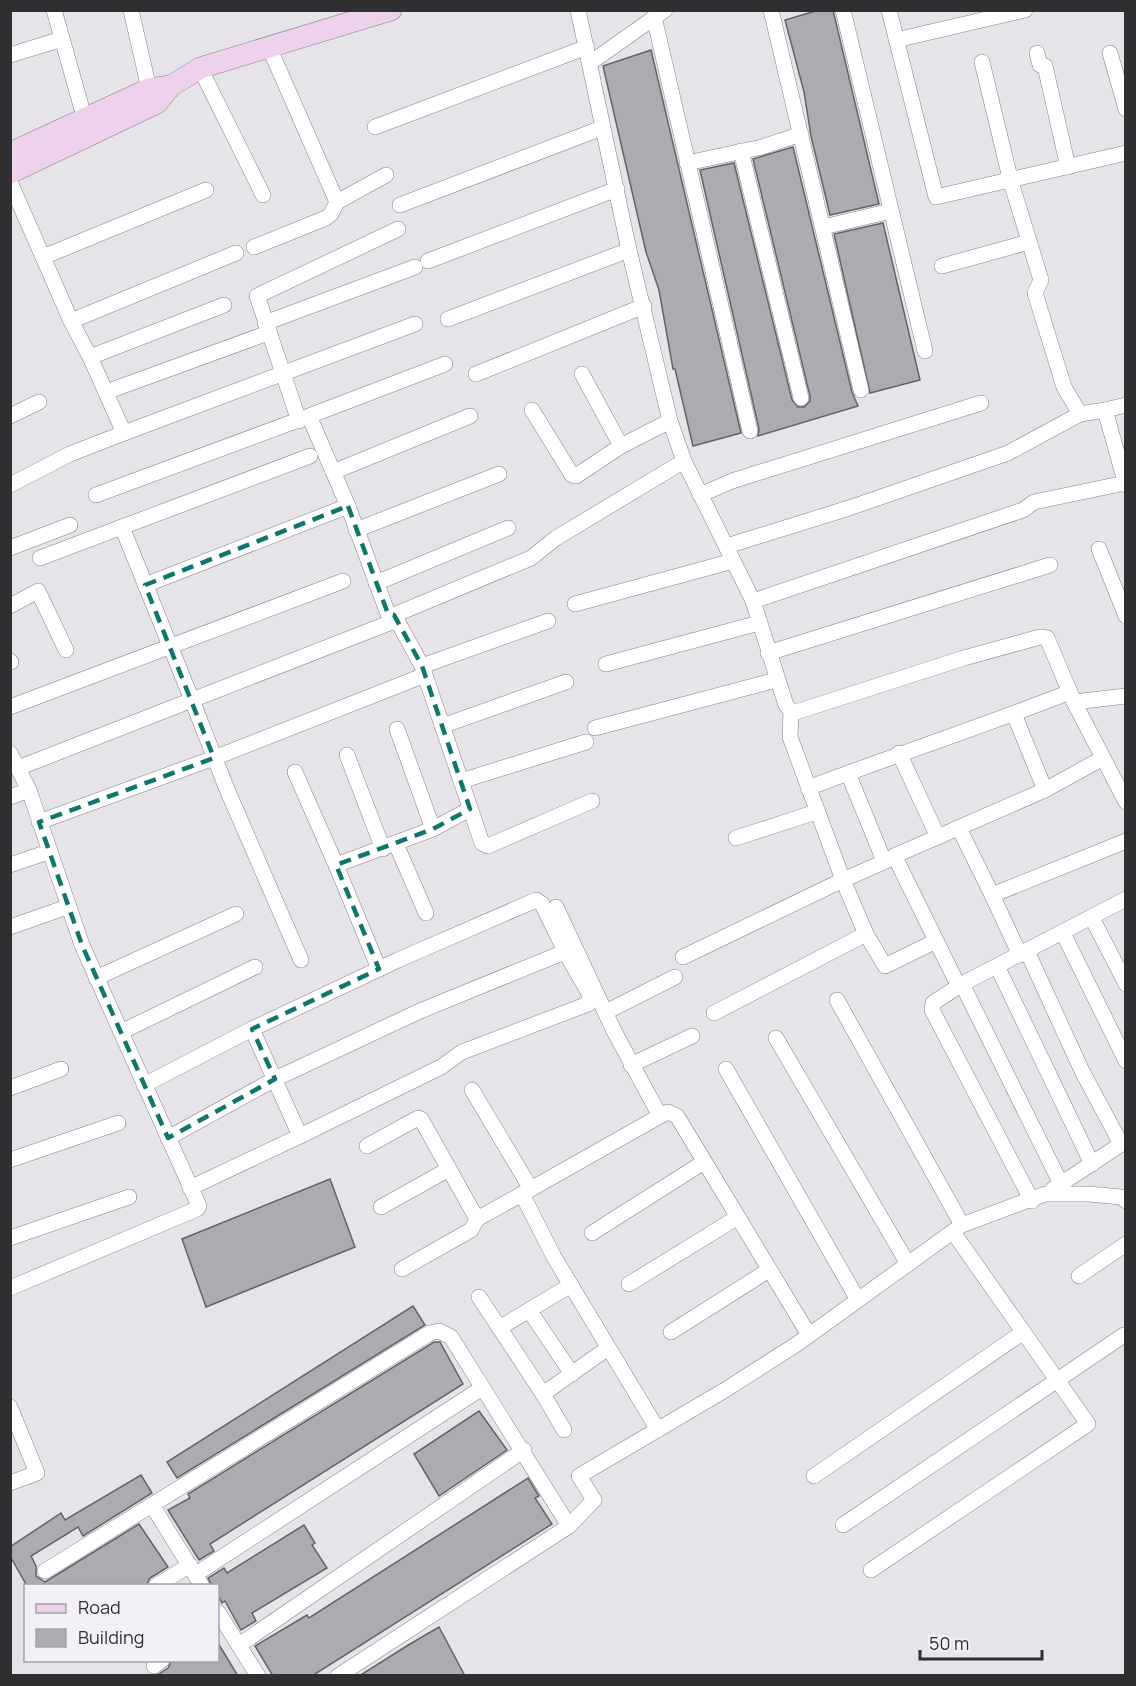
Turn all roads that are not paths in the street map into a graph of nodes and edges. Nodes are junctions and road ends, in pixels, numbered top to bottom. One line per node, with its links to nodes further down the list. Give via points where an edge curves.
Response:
1 (54, 10): 10 (street)
2 (130, 10): 20 (street)
3 (578, 10): 16 (street)
4 (771, 10): 25 (street)
5 (843, 10): 40 (street)
6 (888, 10): 11 (street)
7 (1025, 10): 11 (street)
8 (381, 12): 12 (street)
9 (659, 14): 16 (street); 29 (street)
10 (62, 39): 15 (street); 22 (street)
11 (896, 40): 34 (street, via 936,197)
12 (269, 47): 18 (street); 38 (street)
13 (1110, 52): 21 (street)
14 (1037, 53): 30 (street, via 1040,65 1045,66)
15 (10, 55)
16 (589, 55): 23 (street); 24 (street)
17 (982, 62): 34 (street)
18 (200, 68): 19 (street); 37 (street)
19 (171, 86): 20 (street); 31 (street, via 157,103)
20 (149, 89): 22 (street)
21 (1125, 109)
22 (85, 120): 27 (street)
23 (375, 128)
24 (602, 128): 35 (street); 39 (street)
25 (801, 134): 26 (street); 41 (street)
26 (741, 151): 29 (street); 63 (street)
27 (10, 153)
28 (1125, 153): 30 (street)
29 (687, 163): 74 (street)
30 (1068, 167): 34 (street)
31 (10, 173)
32 (386, 175): 38 (street)
33 (10, 182): 47 (street)
34 (1011, 182): 43 (street)
35 (616, 189): 45 (street); 54 (street)
36 (206, 190): 47 (street)
37 (263, 195)
38 (337, 202): 44 (street, via 326,218)
39 (400, 205)
40 (891, 211): 41 (street); 55 (street)
41 (823, 227): 61 (street)
42 (398, 229): 54 (street, via 257,296)
43 (1029, 242): 48 (street); 69 (street, via 1041,280 1035,293 1064,387)
44 (254, 247)
45 (629, 249): 50 (street); 51 (street)
46 (236, 253): 52 (street)
47 (43, 257): 52 (street)
48 (942, 266)
49 (224, 305): 56 (street)
50 (644, 306): 58 (street); 73 (street)
51 (448, 319)
52 (71, 321): 56 (street)
53 (415, 324): 60 (street)
54 (267, 328): 60 (street); 62 (street)
55 (925, 351)
56 (90, 357): 62 (street)
57 (445, 364): 72 (street)
58 (476, 374)
59 (582, 374): 76 (street)
60 (283, 375): 72 (street); 75 (street)
61 (861, 390)
62 (106, 392): 75 (street)
63 (801, 398)
64 (39, 402): 70 (street)
65 (981, 403): 84 (street, via 732,480)
66 (1125, 405): 68 (street)
67 (532, 410): 76 (street, via 572,475)
68 (1105, 410): 69 (street); 81 (street)
69 (1080, 414): 90 (street, via 1008,453)
70 (10, 416)
71 (470, 416): 79 (street)
72 (304, 418): 79 (street); 83 (street)
73 (670, 421): 76 (street); 78 (street)
74 (750, 431)
75 (124, 433): 82 (street, via 70,454)
76 (621, 446)
77 (310, 456): 87 (street)
78 (684, 461): 84 (street); 103 (street, via 556,538 531,558)
79 (333, 472): 85 (street)
80 (499, 474): 89 (street)
81 (1125, 484): 99 (street, via 1034,502 1023,510)
82 (10, 485)
83 (96, 495)
84 (700, 495): 90 (street)
85 (348, 506): 89 (street); 98 (street)
86 (70, 525): 91 (street)
87 (122, 527): 93 (street); 98 (street)
88 (508, 528): 97 (street)
89 (356, 530): 97 (street)
90 (726, 546): 94 (street)
91 (10, 548)
92 (1099, 549): 102 (street)
93 (40, 558)
94 (733, 561): 99 (street); 100 (street)
95 (1050, 565): 108 (street)
96 (343, 581): 106 (street)
97 (376, 583): 103 (street, via 387,614)
98 (145, 585): 106 (street)
99 (753, 601): 105 (street)
100 (575, 604)
101 (10, 606): 107 (street, via 38,591)
102 (1125, 616)
103 (395, 617): 110 (street); 115 (street)
104 (548, 621): 110 (street)
105 (759, 623): 108 (street); 109 (street)
106 (170, 645): 115 (street); 116 (street)
107 (66, 650)
108 (768, 653): 111 (street)
109 (606, 664)
110 (423, 671): 119 (street); 126 (street)
111 (776, 680): 117 (street); 120 (street)
112 (566, 682): 119 (street)
113 (1125, 696): 114 (street)
114 (1072, 697): 117 (street, via 1052,643 1040,638); 118 (street); 127 (street)
115 (192, 700): 126 (street); 128 (street)
116 (10, 707)
117 (791, 711): 132 (street, via 790,737)
118 (1014, 714): 124 (street); 134 (street)
119 (442, 726): 131 (street)
120 (595, 728)
121 (397, 729): 142 (street)
122 (586, 742): 131 (street)
123 (10, 753): 128 (street)
124 (899, 753): 130 (street); 143 (street)
125 (347, 755): 146 (street)
126 (214, 758): 140 (street); 166 (street)
127 (1103, 758): 134 (street); 137 (street)
128 (18, 768): 133 (street)
129 (295, 772): 150 (street)
130 (848, 773): 132 (street); 148 (street)
131 (461, 781): 138 (street)
132 (808, 788): 139 (street)
133 (28, 790): 135 (street); 140 (street)
134 (1045, 790): 141 (street)
135 (10, 797)
136 (592, 801): 138 (street, via 488,846 482,843)
137 (1125, 802)
138 (470, 809): 142 (street)
139 (816, 812): 144 (street); 151 (street)
140 (39, 822): 147 (street)
141 (959, 828): 143 (street); 152 (street)
142 (433, 829): 146 (street)
143 (938, 837): 148 (street)
144 (735, 838)
145 (1125, 841): 152 (street)
146 (389, 846): 150 (street); 157 (street)
147 (48, 852): 149 (street); 154 (street)
148 (889, 858): 151 (street); 162 (street)
149 (10, 865)
150 (336, 865): 169 (street)
151 (843, 880): 161 (street); 165 (street)
152 (992, 895): 164 (street)
153 (1125, 899): 158 (street)
154 (67, 907): 159 (street); 171 (street)
155 (556, 907): 175 (street)
156 (236, 914): 171 (street)
157 (426, 914)
158 (1092, 918): 160 (street); 173 (street)
159 (10, 927)
160 (1063, 933): 164 (street); 181 (street)
161 (866, 934): 162 (street, via 885,966); 176 (street)
162 (936, 941): 172 (street)
163 (564, 950): 169 (street, via 542,904 536,900); 185 (street); 191 (street, via 590,995 588,1004 462,1052 441,1067)
164 (1024, 953): 167 (street); 193 (street, via 1082,1071)
165 (682, 957)
166 (302, 960)
167 (998, 966): 172 (street); 197 (street)
168 (255, 967): 178 (street)
169 (379, 969): 177 (street)
170 (675, 977): 175 (street)
171 (96, 978): 178 (street)
172 (958, 981): 199 (street); 203 (street, via 933,1003 932,1010)
173 (1125, 984)
174 (837, 1000): 208 (street)
175 (606, 1012): 182 (street)
176 (714, 1013)
177 (252, 1029): 185 (street); 186 (street)
178 (121, 1032): 186 (street)
179 (692, 1036): 182 (street)
180 (776, 1038): 212 (street)
181 (1125, 1061)
182 (631, 1065): 189 (street)
183 (61, 1069): 187 (street)
184 (726, 1069): 220 (street)
185 (274, 1079): 191 (street); 192 (street)
186 (144, 1085): 192 (street)
187 (10, 1088)
188 (472, 1090): 201 (street)
189 (660, 1116): 196 (street, via 668,1112 677,1116); 201 (street)
190 (118, 1123): 195 (street)
191 (300, 1136): 200 (street)
192 (168, 1138): 200 (street)
193 (1123, 1143): 197 (street)
194 (367, 1146): 198 (street, via 418,1118)
195 (10, 1160)
196 (704, 1162): 206 (street); 209 (street)
197 (1092, 1164): 199 (street)
198 (449, 1169): 205 (street); 207 (street)
199 (1061, 1184): 203 (street)
200 (190, 1188): 218 (street, via 197,1209)
201 (526, 1191): 207 (street); 217 (street)
202 (129, 1197): 210 (street)
203 (1038, 1198): 204 (street); 208 (street)
204 (1124, 1198)
205 (381, 1207)
206 (738, 1217): 214 (street); 216 (street)
207 (477, 1220): 213 (street, via 471,1230)
208 (958, 1228): 212 (street); 224 (street)
209 (592, 1233)
210 (10, 1238)
211 (1125, 1244): 215 (street)
212 (908, 1264): 220 (street)
213 (402, 1269)
214 (770, 1270): 223 (street); 225 (street)
215 (1079, 1276)
216 (629, 1284)
217 (571, 1285): 221 (street); 227 (street)
218 (10, 1288)
219 (479, 1297): 222 (street)
220 (858, 1300): 225 (street)
221 (529, 1310): 222 (street); 228 (street)
222 (501, 1327): 231 (street)
223 (671, 1332)
224 (1022, 1333): 229 (street); 236 (street)
225 (809, 1335): 234 (street)
226 (1125, 1337): 229 (street)
227 (608, 1348): 228 (street); 234 (street)
228 (572, 1374): 231 (street)
229 (1058, 1378): 239 (street); 241 (street, via 1087,1421 1086,1427)
230 (482, 1388): 235 (street); 238 (street, via 451,1337 439,1331 430,1333); 243 (street)
231 (543, 1394): 233 (street)
232 (12, 1415): 237 (street, via 37,1473)
233 (564, 1430)
234 (658, 1430): 240 (street, via 579,1476 594,1500)
235 (524, 1450): 240 (street); 246 (street)
236 (814, 1476)
237 (10, 1483)
238 (152, 1505): 242 (street); 243 (street)
239 (843, 1525)
240 (569, 1526): 248 (street)
241 (871, 1570)
242 (45, 1571)
243 (196, 1575): 244 (street)
244 (163, 1584)
245 (219, 1619): 246 (street)
246 (239, 1645): 247 (street)
247 (258, 1676)
248 (338, 1676)

